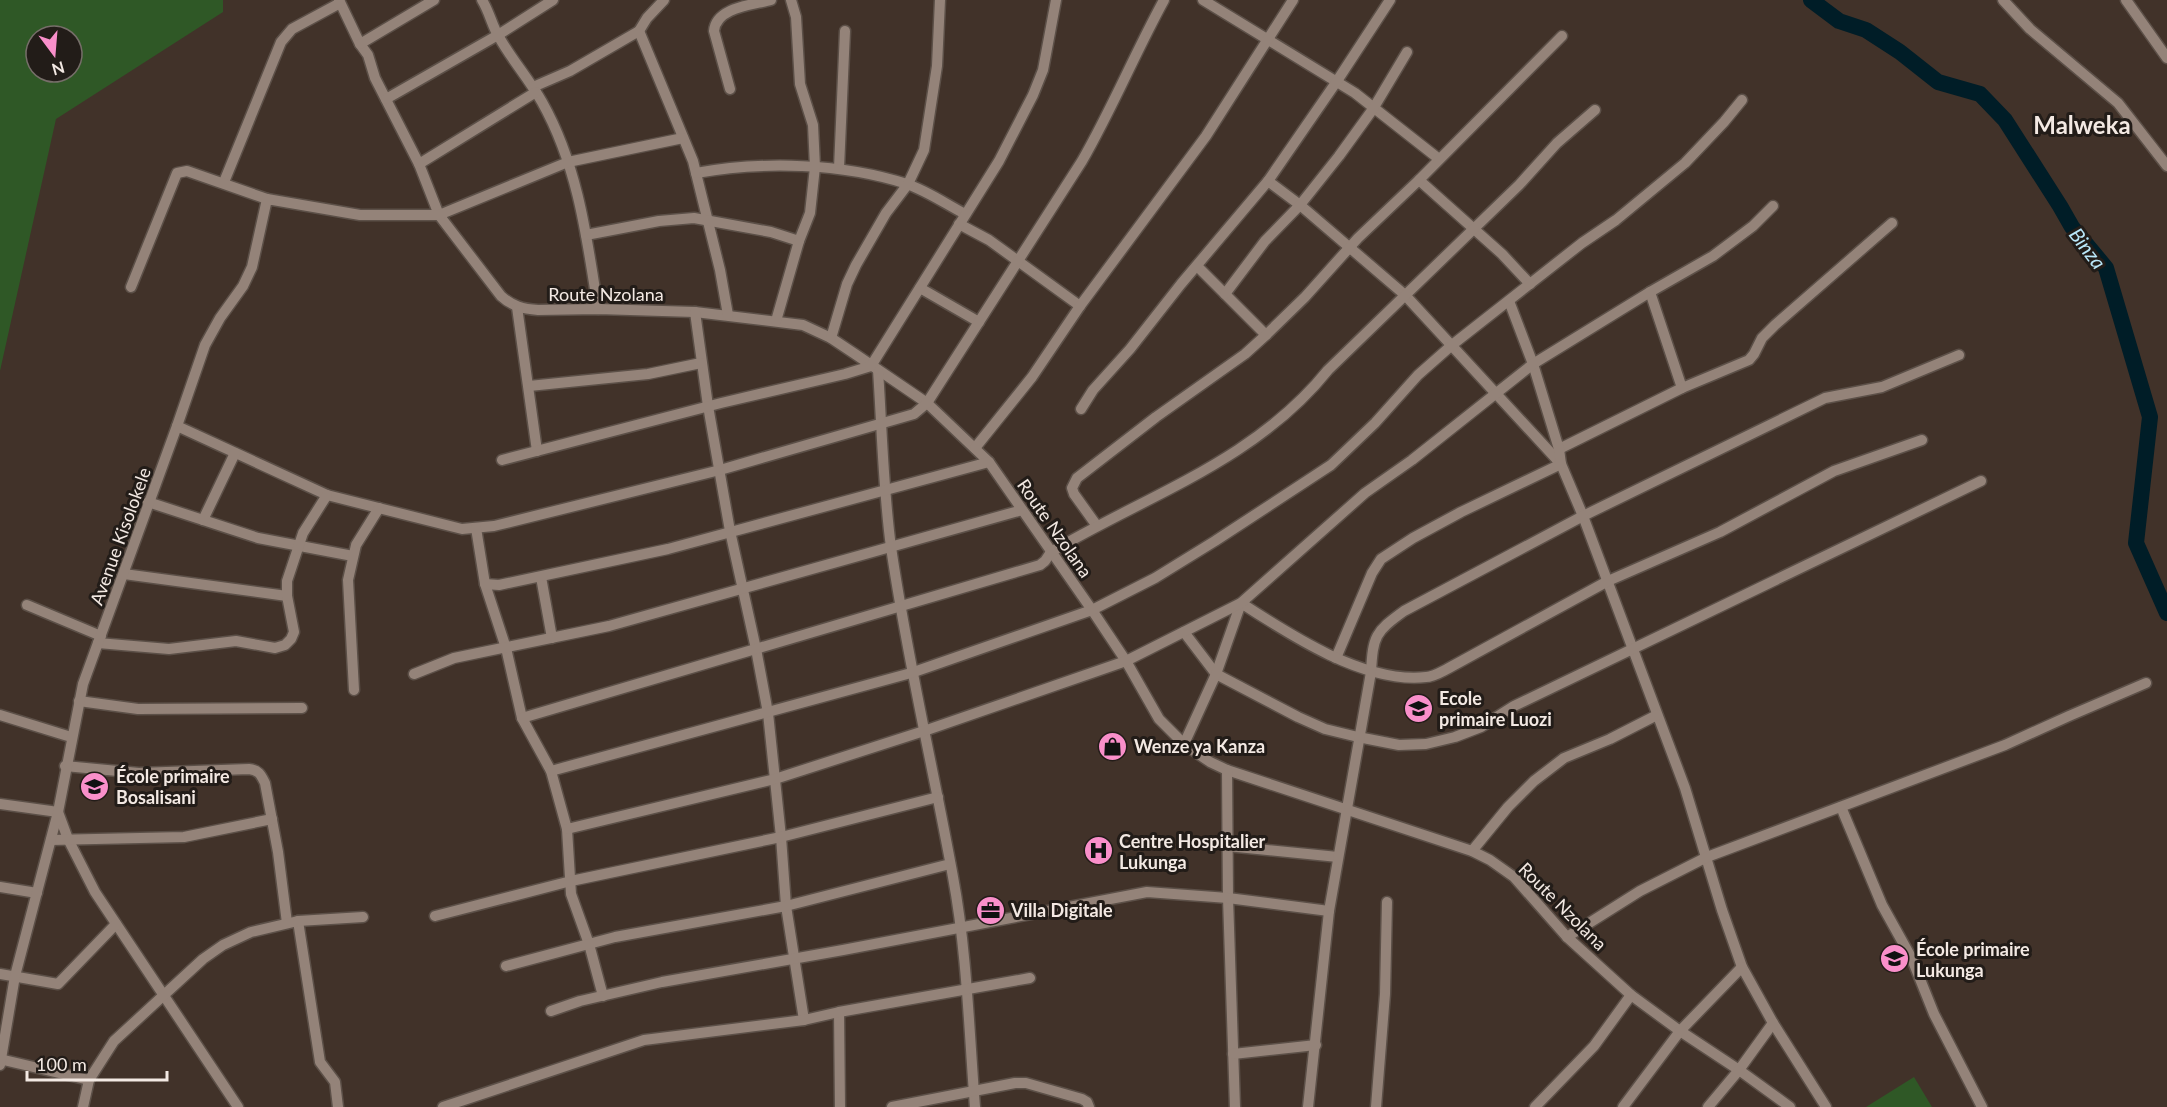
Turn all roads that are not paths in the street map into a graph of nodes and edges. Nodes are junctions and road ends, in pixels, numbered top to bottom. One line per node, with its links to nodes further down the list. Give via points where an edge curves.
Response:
1 (434, 0): 21 (street)
2 (482, 0): 18 (street)
3 (553, 0): 18 (street)
4 (664, 0): 16 (street)
5 (771, 0): 25 (street, via 726,13 715,23)
6 (791, 0): 36 (street, via 796,17 800,84 813,125)
7 (940, 0): 42 (street, via 937,66 924,150)
8 (1056, 0): 47 (street, via 1043,70 1033,95 999,161)
9 (1164, 0): 54 (street, via 1097,135)
10 (1203, 0): 20 (street)
11 (1293, 0): 20 (street)
12 (1390, 0): 24 (street)
13 (2004, 0): 35 (street, via 2031,29 2118,102)
14 (2126, 0): 23 (street)
15 (340, 1): 21 (street); 41 (street, via 292,29 281,42)
16 (639, 31): 26 (street); 31 (street)
17 (845, 31): 37 (street)
18 (498, 35): 26 (street); 27 (street)
19 (1562, 36): 32 (street)
20 (1268, 41): 24 (street); 63 (street, via 1206,136)
21 (360, 44): 27 (street)
22 (1407, 52): 29 (street)
23 (2167, 58)
24 (1337, 81): 29 (street); 40 (street)
25 (730, 89)
26 (534, 90): 33 (street); 34 (street)
27 (386, 99): 34 (street)
28 (1742, 100): 56 (street, via 1685,163)
29 (1373, 109): 32 (street); 44 (street)
30 (1595, 110): 50 (street)
31 (683, 138): 33 (street); 38 (street)
32 (1439, 159): 39 (street)
33 (568, 162): 46 (street); 51 (street)
34 (419, 164): 46 (street)
35 (2167, 166)
36 (815, 167): 37 (street); 38 (street, via 751,166); 52 (street, via 810,213)
37 (839, 168): 42 (street)
38 (696, 173): 48 (street)
39 (1419, 180): 50 (street); 53 (street)
40 (1268, 181): 44 (street); 55 (street)
41 (224, 182): 43 (street); 57 (street, via 187,171 177,172)
42 (908, 184): 47 (street); 71 (street, via 856,265)
43 (267, 199): 46 (street, via 360,215); 84 (street, Avenue Kisolokele, via 252,267 205,345)
44 (1300, 205): 53 (street); 60 (street, via 1265,241)
45 (1773, 206): 59 (street, via 1726,248)
46 (439, 215): 64 (street, via 501,296)
47 (962, 219): 54 (street); 58 (street)
48 (706, 220): 51 (street, via 678,218); 52 (street); 67 (street)
49 (1892, 223): 78 (street, via 1775,325 1749,360)
50 (1473, 228): 56 (street); 61 (street)
51 (586, 235): 65 (street)
52 (799, 241): 68 (street)
53 (1351, 247): 61 (street); 70 (street)
54 (1017, 259): 63 (street); 69 (street)
55 (1197, 266): 60 (street); 82 (street)
56 (1530, 284): 62 (street)
57 (131, 288)
58 (920, 288): 69 (street); 76 (street)
59 (1650, 292): 75 (street); 78 (street)
60 (1225, 294): 70 (street)
61 (1405, 295): 72 (street); 102 (street, via 1310,392 1251,443)
62 (1509, 301): 72 (street); 75 (street)
63 (1080, 306): 86 (street, via 1032,377)
64 (518, 307): 65 (street, Route Nzolana); 77 (street)
65 (598, 309): 66 (street, Route Nzolana)
66 (695, 312): 67 (street, Route Nzolana); 74 (street)
67 (728, 315): 68 (street, Route Nzolana)
68 (776, 321): 71 (street, Route Nzolana, via 804,324)
69 (980, 322): 80 (street)
70 (1266, 335): 102 (street, via 1077,478 1072,488 1074,494)
71 (831, 338): 76 (street, Route Nzolana)
72 (1452, 345): 79 (street); 118 (street, via 1331,465 1165,572)
73 (1959, 355): 100 (street, via 1882,387 1825,398)
74 (701, 363): 77 (street, via 648,374); 81 (street)
75 (1533, 364): 79 (street); 87 (street)
76 (874, 368): 80 (street, Route Nzolana); 81 (street); 83 (street)
77 (529, 386): 88 (street)
78 (1682, 388): 87 (street)
79 (1497, 395): 92 (street); 115 (street, via 1365,493)
80 (927, 403): 83 (street, via 918,412); 86 (street, Route Nzolana)
81 (708, 406): 88 (street); 93 (street)
82 (1081, 409)
83 (881, 424): 93 (street); 95 (street)
84 (177, 426): 89 (street); 97 (street, Avenue Kisolokele)
85 (1922, 440): 111 (street, via 1834,471 1720,532)
86 (975, 448): 91 (street, Route Nzolana)
87 (1559, 449): 92 (street)
88 (537, 451): 90 (street)
89 (235, 453): 96 (street); 101 (street)
90 (502, 460)
91 (989, 462): 95 (street); 99 (street, Route Nzolana)
92 (1561, 465): 100 (street); 125 (street, via 1461,512 1381,559)
93 (720, 470): 103 (street); 104 (street)
94 (1981, 481): 124 (street)
95 (885, 490): 104 (street); 106 (street)
96 (327, 495): 98 (street); 105 (street)
97 (148, 502): 101 (street); 109 (street, Avenue Kisolokele)
98 (379, 508): 103 (street, via 462,529); 108 (street, via 356,544)
99 (1022, 510): 106 (street); 107 (street, Route Nzolana)
100 (1583, 516): 111 (street); 127 (street, via 1404,611 1383,626 1372,649)
101 (203, 520): 105 (street, via 258,538)
102 (1097, 526): 107 (street)
103 (477, 528): 112 (street)
104 (730, 531): 110 (street); 113 (street)
105 (299, 544): 108 (street); 114 (street, via 287,581)
106 (891, 547): 113 (street); 117 (street)
107 (1051, 552): 117 (street, via 1040,565); 118 (street, Route Nzolana)
108 (353, 556): 132 (street, via 348,580)
109 (124, 574): 114 (street); 121 (street, Avenue Kisolokele)
110 (541, 577): 112 (street); 120 (street)
111 (1608, 581): 124 (street); 127 (street, via 1429,677)
112 (484, 584): 122 (street)
113 (742, 589): 120 (street); 123 (street)
114 (287, 596): 121 (street, via 294,632 285,645 275,648 236,641 169,649)
115 (1241, 603): 119 (street); 125 (street); 130 (street)
116 (27, 605): 121 (street)
117 (902, 607): 123 (street); 128 (street)
118 (1092, 610): 126 (street, Route Nzolana); 128 (street)
119 (1184, 632): 126 (street); 130 (street)
120 (552, 638): 122 (street)
121 (100, 640): 133 (street, Avenue Kisolokele)
122 (506, 648): 129 (street, via 454,658); 138 (street)
123 (756, 649): 135 (street); 138 (street)
124 (1631, 649): 136 (street); 140 (street, via 1455,737 1399,745)
125 (1336, 658): 127 (street)
126 (1126, 661): 139 (street); 142 (street, Route Nzolana, via 1159,718)
127 (1371, 672): 140 (street)
128 (911, 673): 135 (street); 139 (street)
129 (414, 674)
130 (1216, 674): 140 (street, via 1325,729); 142 (street)
131 (2146, 684): 149 (street, via 2006,745)
132 (354, 690)
133 (79, 701): 134 (street, via 138,709); 141 (street, Avenue Kisolokele)
134 (302, 708)
135 (768, 713): 145 (street); 146 (street)
136 (1657, 715): 158 (street, via 1564,758 1515,800); 160 (street)
137 (0, 716): 141 (street)
138 (522, 718): 145 (street)
139 (924, 730): 146 (street); 147 (street)
140 (1358, 737): 150 (street)
141 (71, 738): 143 (street, Avenue Kisolokele)
142 (1184, 744): 144 (street, Route Nzolana)
143 (65, 766): 151 (street, Avenue Kisolokele); 152 (street, via 139,773 255,770 265,783)
144 (1227, 770): 150 (street, Route Nzolana); 157 (street)
145 (550, 771): 153 (street)
146 (775, 779): 153 (street); 154 (street)
147 (938, 797): 154 (street); 161 (street)
148 (0, 804): 151 (street)
149 (1841, 807): 160 (street); 213 (street, via 1882,905)
150 (1347, 808): 158 (street, Route Nzolana); 159 (street)
151 (58, 812): 155 (street); 156 (street, Avenue Kisolokele)
152 (272, 819): 155 (street, via 184,837); 171 (street)
153 (567, 829): 162 (street)
154 (781, 837): 162 (street); 167 (street)
155 (68, 839): 156 (street); 172 (street)
156 (51, 840): 164 (street, Avenue Kisolokele)
157 (1227, 846): 159 (street); 165 (street)
158 (1472, 850): 174 (street, Route Nzolana, via 1514,877)
159 (1338, 857): 168 (street)
160 (1707, 857): 174 (street, via 1640,891); 178 (street)
161 (950, 864): 167 (street); 173 (street)
162 (571, 881): 169 (street); 175 (street, via 571,894)
163 (0, 887): 164 (street)
164 (37, 893): 180 (street, Avenue Kisolokele)
165 (1227, 898): 168 (street); 173 (street, via 1147,892); 192 (street)
166 (1387, 902): 207 (street)
167 (786, 906): 175 (street); 176 (street)
168 (1329, 911): 191 (street)
169 (435, 916)
170 (363, 917): 171 (street)
171 (293, 922): 184 (street, via 251,932 223,945); 199 (street, via 320,1062 335,1082)
172 (116, 924): 180 (street, via 58,984); 184 (street)
173 (960, 928): 176 (street); 182 (street)
174 (1568, 937): 183 (street, Route Nzolana)
175 (589, 944): 177 (street); 185 (street)
176 (795, 958): 185 (street); 188 (street)
177 (506, 966)
178 (1742, 967): 189 (street); 190 (street)
179 (0, 974): 180 (street)
180 (15, 976): 193 (street, Avenue Kisolokele)
181 (1030, 978): 182 (street)
182 (966, 989): 187 (street); 196 (street)
183 (1631, 995): 190 (street, Route Nzolana); 208 (street, via 1594,1046)
184 (164, 996): 195 (street, via 114,1041); 198 (street)
185 (603, 996): 186 (street)
186 (551, 1011)
187 (839, 1012): 188 (street); 201 (street)
188 (804, 1020): 200 (street, via 644,1040)
189 (1773, 1023): 194 (street); 212 (street)
190 (1680, 1032): 194 (street, Route Nzolana); 209 (street)
191 (1316, 1046): 192 (street); 206 (street)
192 (1233, 1054): 205 (street)
193 (0, 1061): 195 (street)
194 (1739, 1070): 210 (street); 211 (street, Route Nzolana)
195 (88, 1080): 197 (street)
196 (974, 1091): 202 (street); 203 (street); 204 (street, via 1026,1083 1082,1100)
197 (82, 1107)
198 (238, 1107)
199 (338, 1107)
200 (443, 1107)
201 (840, 1107)
202 (892, 1107)
203 (975, 1107)
204 (1089, 1107)
205 (1235, 1107)
206 (1308, 1107)
207 (1376, 1107)
208 (1535, 1107)
209 (1623, 1107)
210 (1708, 1107)
211 (1790, 1107)
212 (1826, 1107)
213 (1982, 1107)

